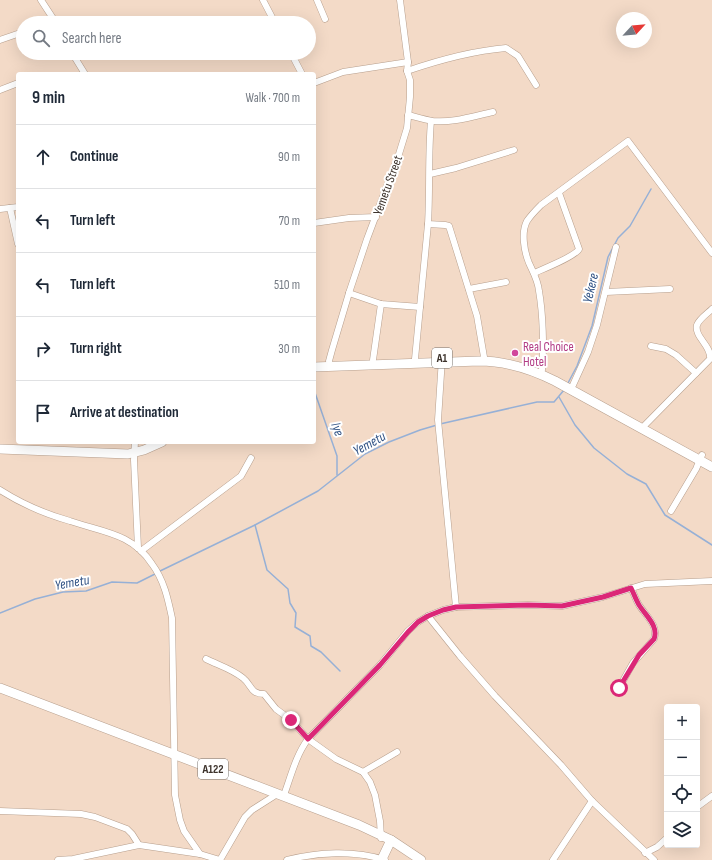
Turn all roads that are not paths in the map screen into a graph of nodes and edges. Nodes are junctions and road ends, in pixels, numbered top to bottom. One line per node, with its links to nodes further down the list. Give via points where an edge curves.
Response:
1 (41, 0): 5 (street)
2 (263, 0): 6 (street)
3 (317, 0): 7 (street)
4 (400, 0): 12 (street, Yemetu Street)
5 (50, 16)
6 (271, 16)
7 (325, 19)
8 (16, 34): 9 (street)
9 (0, 40)
10 (76, 60): 14 (street)
11 (295, 60): 15 (street)
12 (408, 62): 13 (street, Yemetu Street); 16 (street, via 343,72)
13 (407, 71): 18 (street, via 471,52 506,48 518,56); 21 (street, Yemetu Street, via 410,80)
14 (84, 72)
15 (301, 72)
16 (316, 82)
17 (16, 84): 19 (street)
18 (536, 85)
19 (0, 90)
20 (493, 112): 22 (street, via 454,120)
21 (408, 115): 22 (street); 29 (street, Yemetu Street, via 399,154)
22 (431, 121): 24 (street)
23 (514, 150): 24 (street)
24 (430, 174): 31 (street)
25 (559, 193): 34 (street, via 628,141); 35 (street, via 534,212 524,227 525,252); 35 (street, via 579,249 571,256)
26 (16, 207): 27 (street)
27 (10, 208): 28 (street); 32 (street)
28 (0, 209)
29 (376, 217): 30 (street); 39 (street, Yemetu Street)
30 (316, 223)
31 (428, 224): 37 (street, via 449,226); 42 (street)
32 (16, 235)
33 (616, 247): 40 (street)
34 (712, 253)
35 (534, 273): 52 (street, via 540,292)
36 (506, 282): 37 (street)
37 (469, 289): 45 (street)
38 (670, 289): 40 (street)
39 (349, 292): 41 (street); 50 (street, Yemetu Street)
40 (606, 292): 54 (street, via 588,352)
41 (381, 304): 42 (street); 47 (street)
42 (420, 307): 46 (street)
43 (712, 309): 53 (street, via 697,326 712,356)
44 (651, 346): 53 (street, via 666,349)
45 (484, 357): 48 (highway, A1); 52 (highway, A1, via 510,360)
46 (415, 359): 47 (highway, A1); 48 (highway, A1)
47 (373, 360): 50 (highway, A1)
48 (442, 360): 50 (highway, A1); 54 (highway, A1, via 504,363); 70 (street, via 438,420)
49 (316, 362): 50 (highway, A1)
50 (330, 364): 51 (highway, A1)
51 (316, 367)
52 (542, 370): 54 (highway, A1)
53 (696, 373): 55 (street)
54 (568, 385): 55 (highway, A1)
55 (643, 426): 62 (highway, A1)
56 (0, 444): 59 (highway)
57 (145, 444): 59 (highway)
58 (153, 444): 59 (highway)
59 (135, 448): 60 (highway, via 118,454); 67 (street)
60 (0, 449)
61 (252, 458): 67 (street, via 241,476)
62 (701, 458): 63 (highway, A1); 64 (highway, A1); 66 (street)
63 (712, 460)
64 (712, 467)
65 (0, 490): 67 (street, via 15,500 41,511 116,534)
66 (671, 511)
67 (140, 550): 78 (street, via 156,569 167,594 172,618)
68 (712, 581): 69 (street, via 655,583)
69 (631, 588): 70 (street, via 562,606); 74 (street, via 639,605 654,625 656,635 633,663)
70 (456, 607): 71 (street)
71 (428, 616): 76 (street, via 408,632 380,665); 83 (street, via 495,696)
72 (206, 659): 76 (street, via 245,679 253,691 264,694)
73 (0, 688): 78 (highway, A122)
74 (619, 688)
75 (0, 692): 78 (highway, A122)
76 (308, 739): 79 (street, via 336,759); 80 (street)
77 (397, 752): 79 (street)
78 (175, 756): 80 (highway, A122); 81 (highway, A122); 91 (street, via 176,795 180,820 184,831)
79 (363, 772): 86 (street, via 375,795)
80 (284, 795): 86 (highway, A122)
81 (274, 796): 86 (highway, A122); 93 (street, via 245,817)
82 (712, 796): 84 (street)
83 (592, 801): 90 (street); 98 (street)
84 (700, 805)
85 (0, 811): 89 (street, via 95,816 127,829)
86 (381, 837): 88 (highway, A122)
87 (664, 841): 90 (street)
88 (390, 842): 95 (highway); 96 (highway, A122); 97 (highway, A122)
89 (140, 845): 91 (street); 92 (street)
90 (645, 853): 99 (street)
91 (200, 854): 93 (street)
92 (58, 860)
93 (220, 860)
94 (287, 860): 95 (street, via 322,853)
95 (384, 860)
96 (413, 860)
97 (421, 860)
98 (553, 860)
99 (654, 860)

